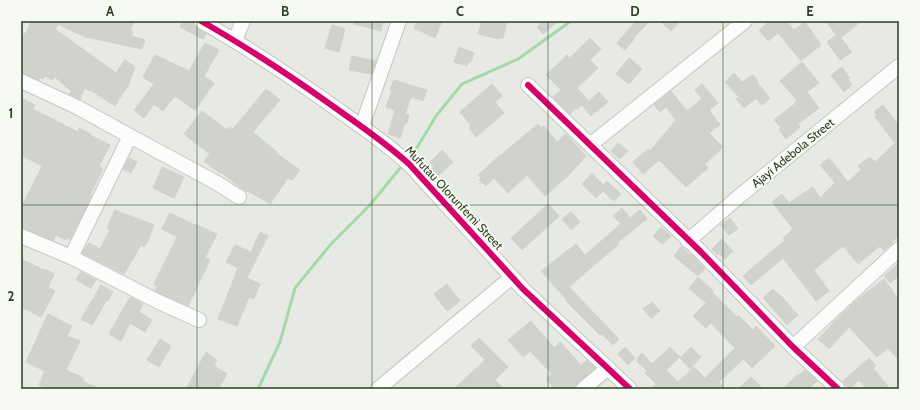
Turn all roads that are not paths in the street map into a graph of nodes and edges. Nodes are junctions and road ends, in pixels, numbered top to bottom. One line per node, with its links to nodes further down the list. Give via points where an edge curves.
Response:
1 (201, 21): 5 (street, Mufutau Olorunfemi Street)
2 (243, 21): 5 (street)
3 (399, 21): 9 (street)
4 (746, 21): 11 (street)
5 (235, 40): 9 (street, Mufutau Olorunfemi Street)
6 (899, 66): 14 (street, Ajayi Adebola Street)
7 (21, 81): 10 (street, via 78,107)
8 (528, 85): 11 (street)
9 (362, 126): 17 (street, Mufutau Olorunfemi Street, via 410,164)
10 (130, 136): 12 (street); 16 (street)
11 (590, 145): 14 (street)
12 (239, 197)
13 (21, 236): 16 (street)
14 (688, 241): 19 (street)
15 (899, 249): 19 (street)
16 (71, 257): 18 (street)
17 (512, 277): 20 (street, Mufutau Olorunfemi Street); 21 (street)
18 (199, 320)
19 (792, 347): 24 (street)
20 (608, 368): 22 (street); 23 (street, Mufutau Olorunfemi Street)
21 (378, 389)
22 (583, 389)
23 (630, 389)
24 (838, 389)

